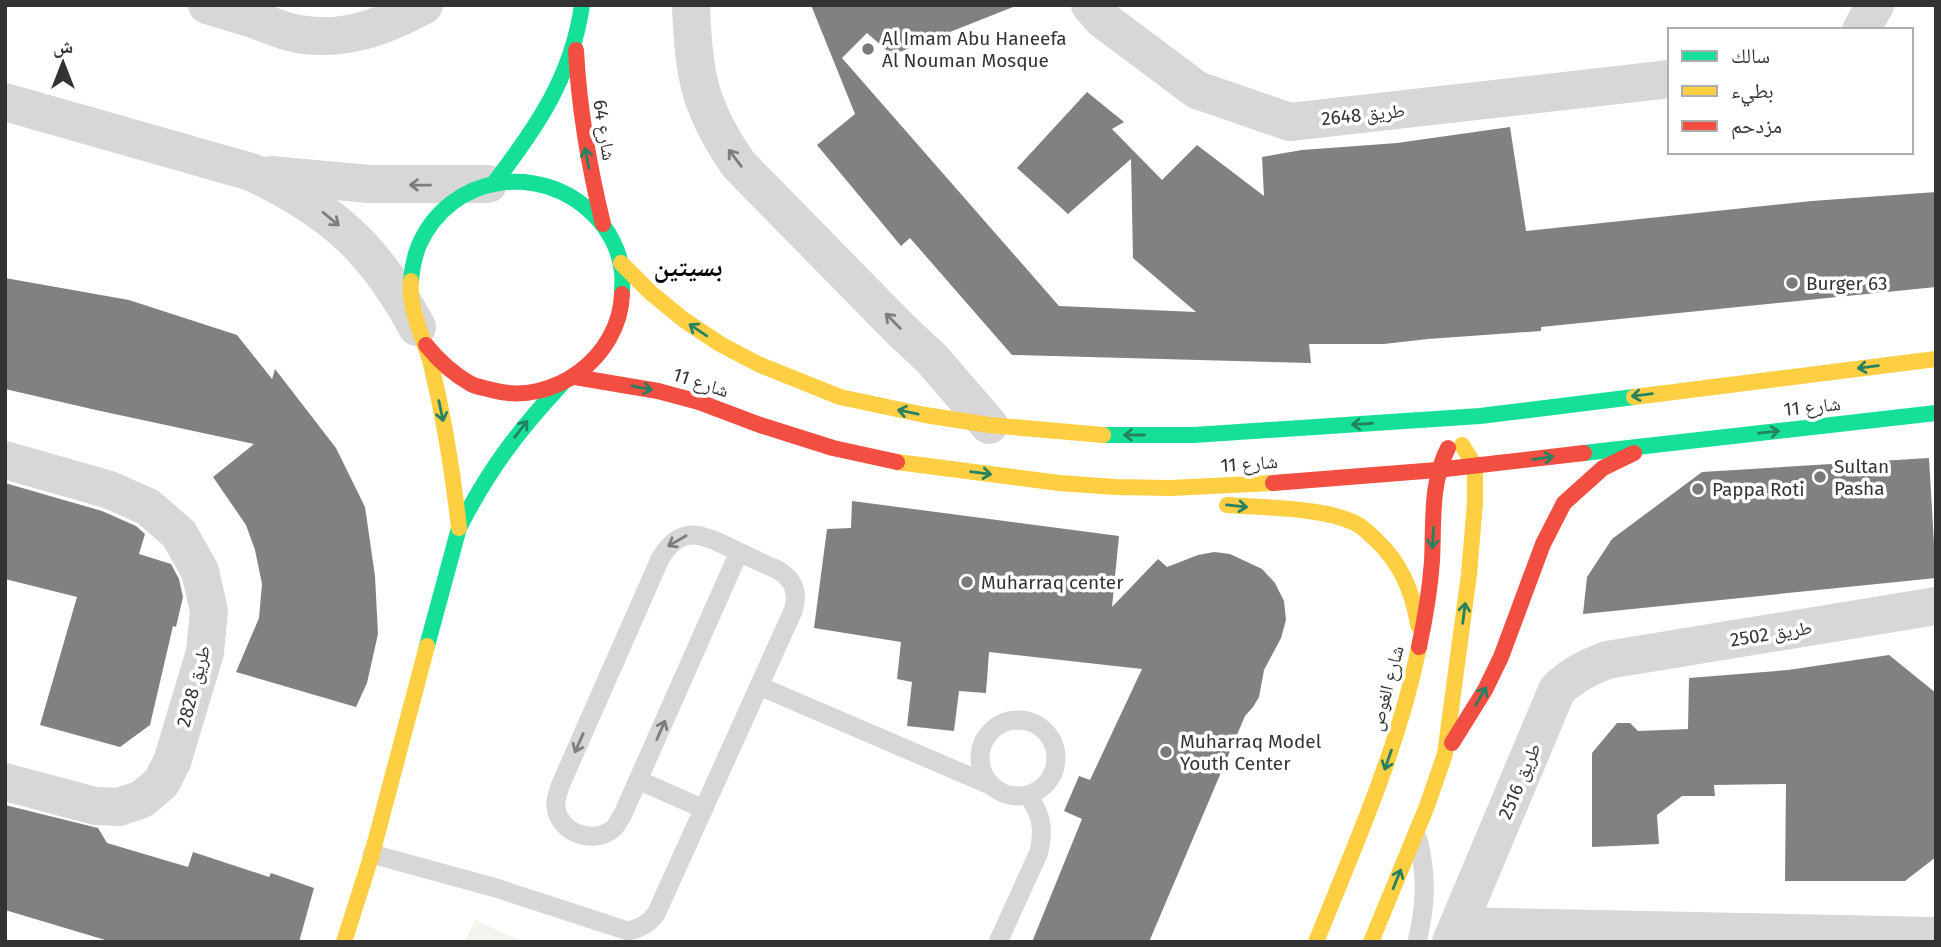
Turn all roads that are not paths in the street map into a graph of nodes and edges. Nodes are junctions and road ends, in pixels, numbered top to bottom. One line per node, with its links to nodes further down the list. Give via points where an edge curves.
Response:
1 (206, 5): 8 (street)
2 (383, 5): 8 (street, via 326,19)
3 (424, 5): 8 (street, via 398,19 343,36 288,32)
4 (582, 5): 10 (street, شارع 64)
5 (691, 5): 23 (street, one-way to 5, via 932,359 767,194 720,138 704,104 695,68)
6 (1090, 5): 11 (street, طريق 2648, via 1197,90 1290,122)
7 (1875, 5): 9 (street)
8 (254, 19)
9 (1862, 28)
10 (576, 41): 14 (street, شارع 64, via 542,116); 15 (street, شارع 64, one-way to 10, via 584,139)
11 (1668, 79)
12 (5, 102): 13 (street)
13 (251, 173): 14 (street, one-way to 13, via 369,184); 17 (street, one-way to 17, via 287,189 351,235 401,297)
14 (491, 184): 15 (street, via 543,184 586,206); 17 (street, via 448,206 420,242 410,287 412,310)
15 (603, 224): 16 (street)
16 (621, 263): 19 (street, via 624,285 616,328 592,363); 23 (street, شارع 11, one-way to 16, via 840,397 758,364 684,320)
17 (423, 338): 19 (street, via 442,365 486,390 511,395 537,393); 30 (street, one-way to 30, via 447,436)
18 (1936, 359): 21 (street, شارع 11, one-way to 21)
19 (568, 381): 29 (street, شارع 11, one-way to 29, via 657,391 833,448 907,464 1059,483); 30 (street, one-way to 19, via 503,452 530,417)
20 (1936, 413): 25 (street, شارع 11, one-way to 20)
21 (1480, 416): 22 (street, شارع 11); 24 (street, شارع الغوص)
22 (1430, 419): 23 (street, شارع 11, one-way to 23, via 1194,435 1109,435); 24 (street)
23 (989, 425)
24 (1455, 437): 27 (street); 28 (street, شارع الغوص)
25 (1650, 445): 27 (street, شارع 11, one-way to 25); 36 (street, one-way to 25, via 1501,657 1543,544 1564,503 1603,468)
26 (5, 460): 38 (street, طريق 2828, via 110,490 148,507 179,534 200,571 209,611 205,652 172,762 161,783 142,799 119,807 95,806)
27 (1475, 466): 28 (street, شارع 11); 36 (street, one-way to 27, via 1469,574)
28 (1437, 470): 29 (street, شارع 11); 33 (street, شارع الغوص, one-way to 33, via 1432,572)
29 (1171, 488): 33 (street, one-way to 33, via 1220,504 1323,514 1356,523 1382,545 1404,573 1416,607)
30 (458, 528): 43 (street)
31 (739, 552): 35 (lane, via 786,575 796,592 793,611); 37 (lane, one-way to 31); 37 (lane, one-way to 37, via 692,534 667,546 560,786 555,804 561,822 576,834 595,837 613,829)
32 (1936, 606): 34 (street, طريق 2502)
33 (1420, 643): 48 (street, شارع الغوص, one-way to 48, via 1397,734)
34 (1607, 660): 44 (street, طريق 2516, via 1582,670 1557,690)
35 (758, 686): 39 (lane); 41 (lane)
36 (1445, 754): 42 (street)
37 (638, 780): 41 (lane)
38 (5, 782)
39 (990, 785): 40 (lane, via 1008,796); 40 (lane, via 980,768 980,748 990,730 1008,721 1029,721 1046,731 1056,748 1056,768 1045,786)
40 (1028, 796): 47 (lane, via 1042,822 1039,852)
41 (704, 809): 43 (lane, via 656,914 640,929 628,931)
42 (1416, 833): 49 (street, one-way to 42); 50 (lane, via 1425,888)
43 (372, 854): 46 (street)
44 (1454, 934): 45 (street, طريق 2516)
45 (1936, 936)
46 (344, 942)
47 (998, 942)
48 (1316, 942)
49 (1371, 942)
50 (1418, 942)

